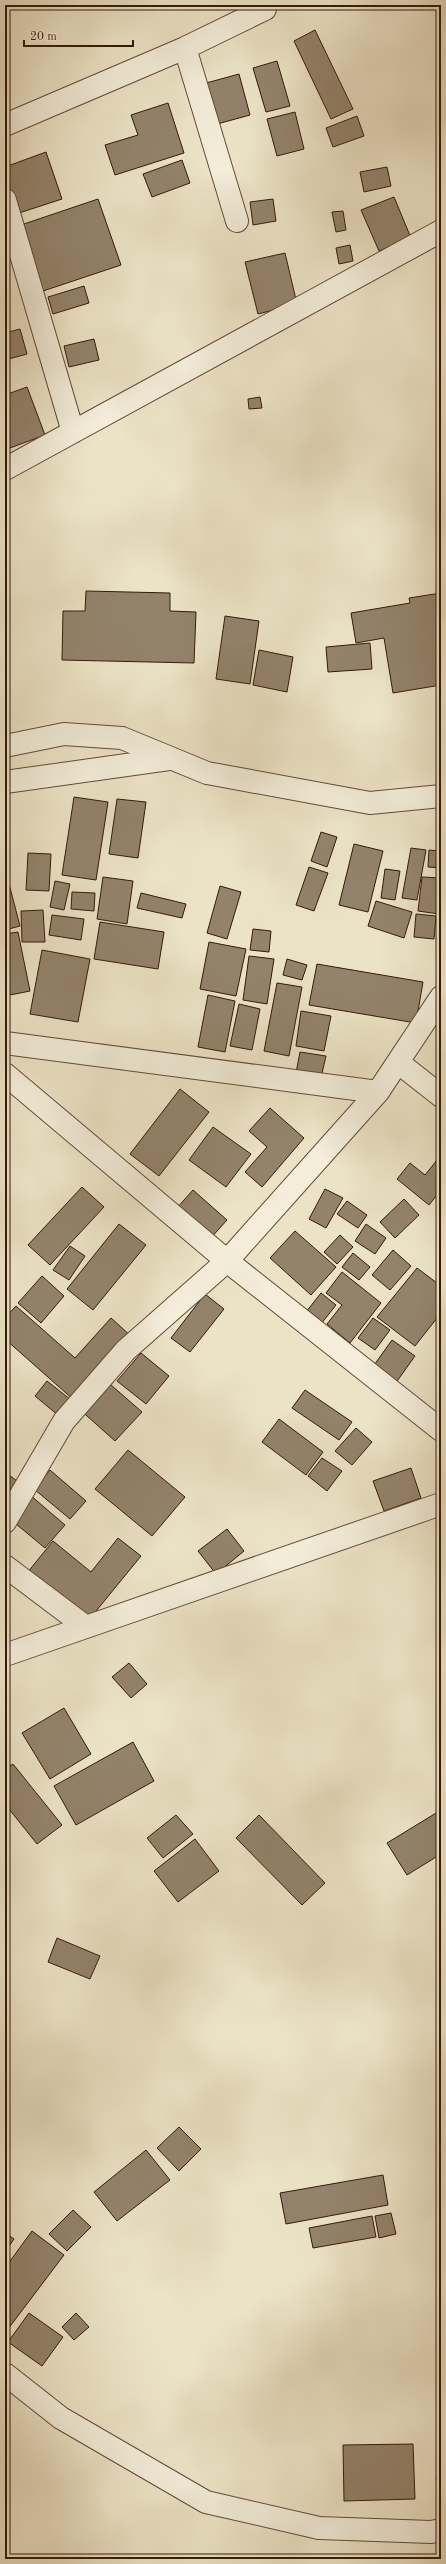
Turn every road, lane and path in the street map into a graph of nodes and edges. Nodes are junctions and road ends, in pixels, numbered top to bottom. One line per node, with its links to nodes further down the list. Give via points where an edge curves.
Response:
1 (265, 9): 2 (street)
2 (185, 48): 3 (street); 5 (street)
3 (5, 125)
4 (5, 200): 7 (street)
5 (237, 221)
6 (441, 231): 7 (street)
7 (73, 432): 8 (street)
8 (5, 470)
9 (5, 746): 10 (street, via 64,734 122,738)
10 (169, 759): 11 (street); 12 (street, via 207,773 370,803)
11 (5, 782)
12 (441, 796)
13 (441, 997): 15 (street)
14 (5, 1043): 17 (street)
15 (399, 1063): 17 (street); 18 (street)
16 (5, 1074): 19 (street)
17 (378, 1092): 19 (street)
18 (441, 1096)
19 (227, 1261): 20 (street); 22 (street, via 126,1350 64,1421)
20 (441, 1430)
21 (441, 1504): 24 (street)
22 (5, 1522)
23 (5, 1566): 24 (street)
24 (86, 1627): 25 (street)
25 (5, 1655)
26 (5, 2374): 27 (street, via 61,2418 206,2502 318,2528 432,2532)
27 (441, 2530)

